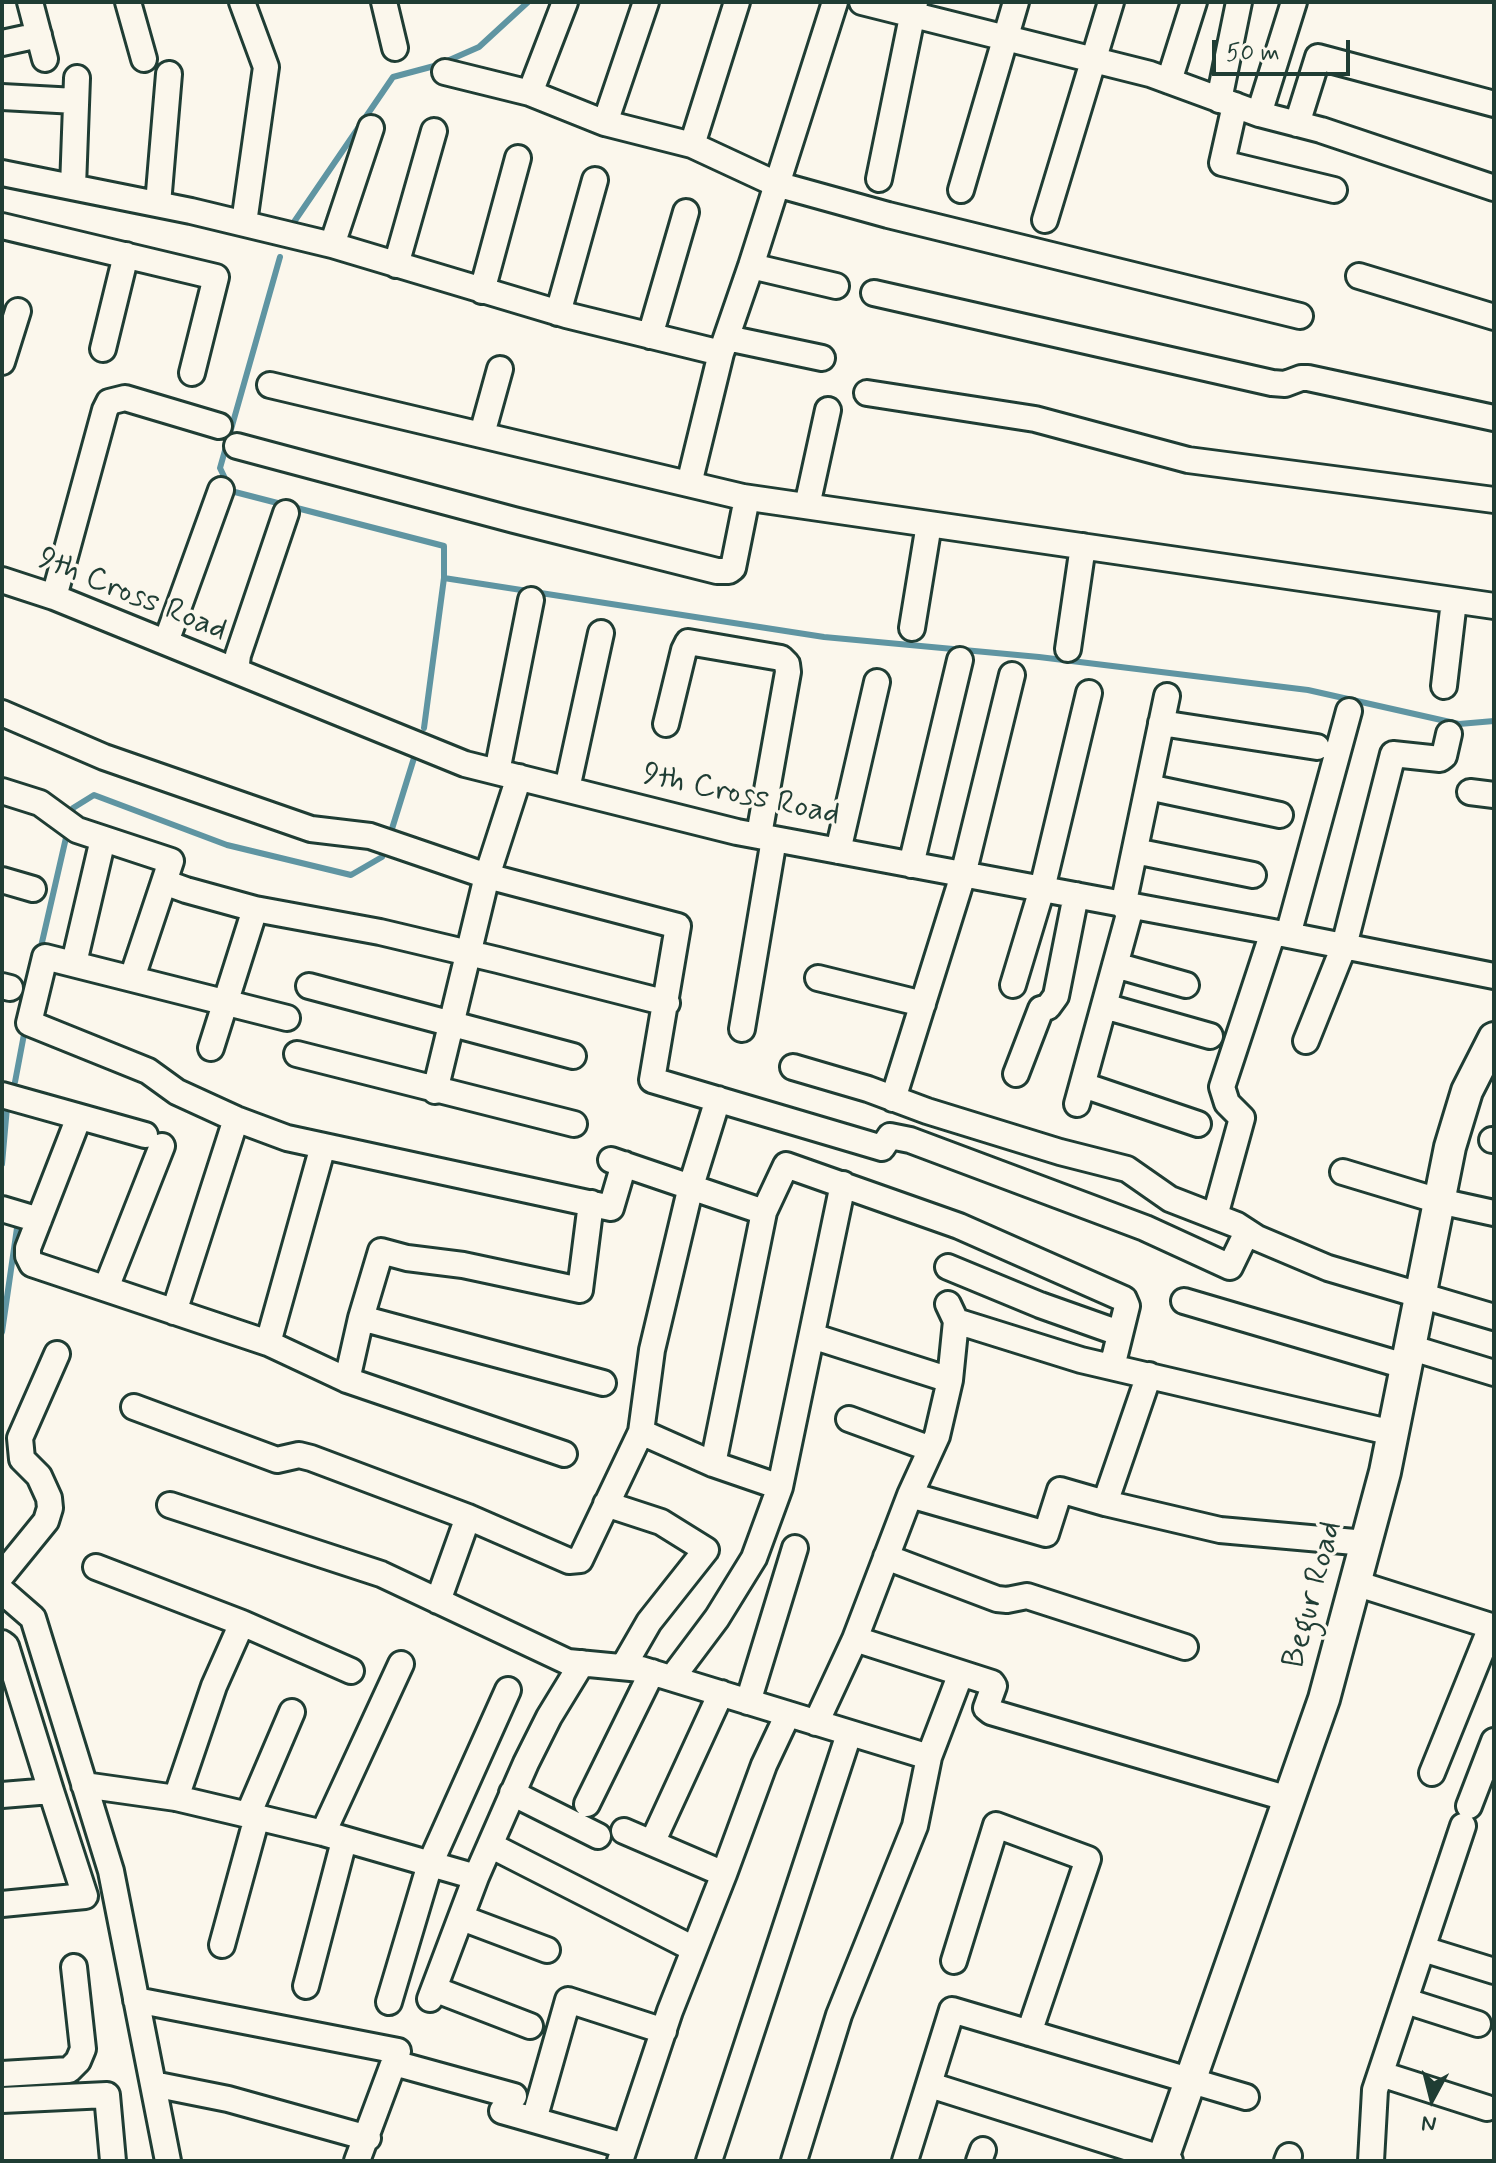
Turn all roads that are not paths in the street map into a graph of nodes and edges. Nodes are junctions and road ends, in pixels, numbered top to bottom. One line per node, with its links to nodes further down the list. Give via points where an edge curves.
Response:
1 (30, 2): 16 (street)
2 (128, 2): 21 (street)
3 (242, 2): 48 (street, via 266,67)
4 (384, 2): 19 (street)
5 (565, 2): 26 (street)
6 (646, 2): 31 (street)
7 (737, 2): 35 (street)
8 (835, 2): 40 (street)
9 (862, 2): 15 (street)
10 (1016, 2): 17 (street)
11 (1111, 2): 22 (street)
12 (1194, 2): 25 (street)
13 (1239, 2): 28 (street)
14 (1294, 2): 30 (street)
15 (913, 8): 17 (street); 38 (street)
16 (39, 35): 18 (street); 20 (street)
17 (1005, 40): 22 (street); 43 (street)
18 (2, 43)
19 (395, 48)
20 (45, 59)
21 (144, 59)
22 (1093, 61): 25 (street); 47 (street)
23 (445, 72): 26 (street)
24 (169, 74): 45 (street)
25 (1169, 81): 28 (street)
26 (530, 93): 31 (street)
27 (2, 97): 41 (street, via 77,90)
28 (1227, 102): 30 (street); 44 (street, via 1222,163)
29 (1494, 104): 32 (street, via 1318,57)
30 (1259, 114): 32 (street)
31 (605, 123): 35 (street)
32 (1297, 124): 42 (street)
33 (371, 128): 50 (street)
34 (434, 131): 52 (street)
35 (692, 145): 40 (street)
36 (518, 158): 56 (street)
37 (2, 173): 41 (street)
38 (879, 179)
39 (595, 180): 59 (street)
40 (776, 184): 53 (street); 60 (street)
41 (73, 187): 45 (street)
42 (1494, 188)
43 (961, 190)
44 (1334, 190)
45 (158, 204): 48 (street)
46 (686, 212): 62 (street)
47 (1045, 220)
48 (244, 223): 50 (street)
49 (2, 226): 51 (street)
50 (332, 245): 52 (street)
51 (126, 255): 64 (street); 68 (street, via 216,277)
52 (396, 265): 56 (street)
53 (751, 266): 55 (street); 63 (street)
54 (1359, 276): 61 (street)
55 (836, 286)
56 (482, 291): 59 (street)
57 (874, 293): 72 (street, via 1272,383 1317,380)
58 (18, 311): 66 (street)
59 (558, 313): 62 (street)
60 (1300, 316)
61 (1494, 317)
62 (650, 336): 63 (street)
63 (724, 345): 65 (street); 76 (street)
64 (103, 349)
65 (822, 358)
66 (2, 362)
67 (500, 369): 74 (street)
68 (192, 373)
69 (270, 385): 74 (street)
70 (867, 393): 79 (street, via 1035,419 1188,460)
71 (828, 410): 80 (street)
72 (1494, 418)
73 (219, 426): 85 (street, via 125,398 109,402)
74 (482, 434): 76 (street)
75 (237, 446): 78 (street, via 717,571 733,568)
76 (689, 484): 78 (street)
77 (221, 490): 91 (street)
78 (747, 498): 80 (street)
79 (1494, 500)
80 (807, 506): 82 (street)
81 (286, 513): 94 (street)
82 (929, 524): 83 (street); 89 (street)
83 (1083, 546): 87 (street); 92 (street)
84 (2, 580): 85 (street, 9th Cross Road)
85 (54, 597): 91 (street, 9th Cross Road)
86 (531, 600): 106 (street)
87 (1454, 601): 88 (street); 97 (street)
88 (1494, 606)
89 (912, 628)
90 (601, 633): 108 (street)
91 (166, 642): 94 (street, 9th Cross Road)
92 (1068, 649)
93 (960, 660): 115 (street)
94 (236, 671): 106 (street, 9th Cross Road, via 465,764)
95 (1012, 675): 116 (street)
96 (877, 682): 113 (street)
97 (1444, 686)
98 (1089, 693): 122 (street)
99 (1167, 696): 102 (street)
100 (1349, 711): 126 (street)
101 (2, 713): 118 (street, via 104,757 311,829 370,836)
102 (1161, 723): 105 (street); 107 (street)
103 (666, 724): 111 (street, via 688,642 781,658 787,664)
104 (1449, 734): 127 (street, via 1440,759 1393,754)
105 (1317, 747)
106 (508, 774): 108 (street, 9th Cross Road); 118 (street)
107 (1148, 787): 110 (street); 114 (street)
108 (567, 789): 111 (street, 9th Cross Road)
109 (2, 791): 112 (street, via 40,803 77,830)
110 (1280, 815)
111 (766, 837): 113 (street, 9th Cross Road); 143 (street)
112 (103, 839): 120 (street, via 171,861); 129 (street)
113 (838, 851): 115 (street, 9th Cross Road)
114 (1135, 851): 117 (street); 124 (street)
115 (911, 865): 116 (street, 9th Cross Road)
116 (963, 875): 122 (street, 9th Cross Road); 139 (street)
117 (1253, 875)
118 (487, 876): 128 (street); 138 (street, via 678,926)
119 (2, 880): 121 (street)
120 (164, 882): 125 (street); 132 (street)
121 (33, 889)
122 (1042, 889): 123 (street, 9th Cross Road); 134 (street)
123 (1076, 895): 124 (street, 9th Cross Road); 151 (street, via 1056,996 1041,1009)
124 (1127, 906): 126 (street, 9th Cross Road); 130 (street)
125 (255, 909): 128 (street); 137 (street)
126 (1281, 933): 127 (street, 9th Cross Road); 169 (street, via 1222,1087 1227,1103 1242,1118)
127 (1344, 946): 131 (street, 9th Cross Road); 146 (street)
128 (468, 953): 138 (street); 142 (street)
129 (74, 963): 132 (street); 157 (street, via 45,957 29,1023 148,1071 177,1092)
130 (1115, 965): 135 (street); 140 (street)
131 (1494, 976)
132 (132, 978): 137 (street)
133 (818, 978): 139 (street)
134 (1013, 985)
135 (1186, 985)
136 (309, 986): 142 (street)
137 (225, 1002): 141 (street); 147 (street)
138 (667, 1003): 154 (street, via 652,1080)
139 (923, 1004): 155 (street)
140 (1104, 1006): 144 (street); 159 (street, via 1080,1094)
141 (287, 1018)
142 (453, 1024): 149 (street); 152 (street)
143 (742, 1029)
144 (1210, 1036)
145 (1494, 1038): 164 (main road, Begur Road, via 1467,1091)
146 (1306, 1041)
147 (211, 1048)
148 (297, 1054): 152 (street)
149 (573, 1056)
150 (793, 1067): 155 (street)
151 (1016, 1074)
152 (435, 1091): 158 (street)
153 (2, 1095): 156 (street)
154 (718, 1099): 163 (street); 171 (street, via 882,1148 890,1136 910,1140 1145,1228 1230,1267)
155 (893, 1099): 169 (street, via 1127,1169 1170,1199)
156 (79, 1117): 170 (street); 173 (street, via 154,1141)
157 (236, 1119): 160 (street); 176 (street)
158 (574, 1124)
159 (1198, 1124)
160 (323, 1146): 165 (street); 181 (street)
161 (1343, 1172): 164 (street)
162 (843, 1184): 167 (street, via 786,1165); 179 (street, via 959,1226 1116,1294 1127,1306); 180 (street)
163 (691, 1186): 165 (street, via 617,1162 611,1208); 167 (street); 192 (street, via 652,1350)
164 (1439, 1201): 168 (street); 174 (main road, Begur Road)
165 (591, 1203): 178 (street, via 580,1290 381,1251)
166 (2, 1209): 170 (street)
167 (764, 1212): 196 (street)
168 (1494, 1213)
169 (1215, 1216): 171 (street)
170 (39, 1220): 173 (street, via 28,1248 32,1264)
171 (1247, 1232): 174 (street, via 1328,1268)
172 (948, 1267): 179 (street)
173 (106, 1288): 176 (street)
174 (1419, 1294): 177 (street); 183 (main road, Begur Road)
175 (1184, 1301): 183 (street)
176 (174, 1312): 181 (street)
177 (1494, 1317)
178 (361, 1318): 187 (street); 189 (street)
179 (1119, 1333): 184 (street)
180 (812, 1336): 188 (street); 197 (street)
181 (268, 1343): 187 (street)
182 (57, 1354): 207 (street, via 20,1438 22,1459 39,1476 50,1508 46,1521)
183 (1407, 1356): 185 (street); 193 (main road, Begur Road)
184 (1112, 1367): 186 (street); 188 (street, via 1038,1347 952,1312)
185 (1494, 1373)
186 (1149, 1375): 193 (street); 199 (street)
187 (347, 1380): 195 (street)
188 (950, 1380): 194 (street)
189 (603, 1383)
190 (134, 1407): 202 (street, via 277,1460 311,1458)
191 (849, 1419): 194 (street)
192 (641, 1432): 196 (street); 200 (street)
193 (1393, 1433): 203 (main road, Begur Road)
194 (931, 1449): 198 (street)
195 (564, 1454)
196 (713, 1464): 197 (street)
197 (780, 1487): 221 (street, via 754,1558 717,1618)
198 (910, 1495): 199 (street, via 1046,1534 1060,1490); 205 (street)
199 (1105, 1503): 203 (street, via 1220,1530)
200 (606, 1504): 202 (street, via 575,1562); 218 (street, via 661,1522 706,1550 649,1622)
201 (170, 1505): 210 (street, via 381,1574)
202 (468, 1517): 210 (street)
203 (1366, 1543): 208 (main road, Begur Road)
204 (795, 1548): 224 (street)
205 (886, 1557): 213 (street); 215 (street, via 997,1599 1027,1596)
206 (96, 1567): 211 (street)
207 (2, 1575)
208 (1355, 1583): 212 (street); 238 (main road, Begur Road, via 1324,1699)
209 (2, 1591): 233 (street, via 33,1618)
210 (438, 1601): 216 (street, via 568,1662)
211 (242, 1623): 219 (street); 237 (street)
212 (1493, 1627): 231 (street)
213 (855, 1639): 220 (street); 227 (street)
214 (2, 1643): 234 (street)
215 (1185, 1647)
216 (582, 1663): 218 (street); 235 (street)
217 (401, 1664): 243 (street)
218 (623, 1667): 221 (street)
219 (351, 1671)
220 (961, 1673): 230 (street); 238 (street, via 993,1685 988,1710)
221 (662, 1675): 223 (street); 239 (street)
222 (508, 1690): 246 (street)
223 (721, 1693): 224 (street); 244 (street)
224 (748, 1702): 226 (street)
225 (292, 1712): 240 (street)
226 (788, 1714): 227 (street); 247 (street)
227 (816, 1723): 228 (street)
228 (849, 1734): 230 (street); 282 (street)
229 (1494, 1741): 232 (street)
230 (929, 1757): 283 (street, via 915,1826 839,2015)
231 (1432, 1773)
232 (1488, 1777): 253 (street, via 1466,1816)
233 (84, 1785): 237 (street); 259 (street, via 111,1871)
234 (51, 1791): 236 (street); 249 (street, via 85,1896)
235 (512, 1793): 242 (street); 245 (street)
236 (2, 1795)
237 (176, 1798): 240 (street)
238 (1289, 1799): 269 (main road, Begur Road)
239 (587, 1804)
240 (253, 1816): 243 (street); 251 (street)
241 (624, 1831): 244 (street)
242 (598, 1836)
243 (334, 1837): 246 (street); 258 (street)
244 (652, 1843): 247 (street)
245 (490, 1845): 248 (street); 252 (street)
246 (430, 1864): 248 (street); 261 (street)
247 (724, 1874): 252 (street)
248 (476, 1877): 250 (street)
249 (2, 1904)
250 (462, 1918): 254 (street); 263 (street, via 432,1994)
251 (222, 1945)
252 (694, 1949): 264 (street)
253 (1423, 1949): 257 (street); 260 (street)
254 (547, 1950)
255 (954, 1961): 265 (street, via 996,1825 1088,1859)
256 (74, 1967): 267 (street, via 83,2049 78,2061 69,2070)
257 (1494, 1971)
258 (306, 1986)
259 (136, 2000): 266 (street, via 398,2051); 270 (street)
260 (1406, 2001): 262 (street); 268 (street)
261 (389, 2002)
262 (1478, 2024)
263 (530, 2026)
264 (664, 2031): 275 (street, via 568,2000); 277 (street)
265 (1029, 2033): 269 (street); 271 (street, via 952,2010)
266 (394, 2063): 275 (street, via 508,2104); 276 (street)
267 (2, 2074)
268 (1381, 2074): 274 (street); 285 (street, via 1375,2090)
269 (1191, 2081): 272 (street); 278 (main road, Begur Road)
270 (153, 2084): 276 (street); 280 (street)
271 (930, 2085): 278 (street); 284 (street)
272 (1246, 2097)
273 (2, 2100): 279 (street, via 107,2095)
274 (1487, 2108)
275 (534, 2120): 277 (street)
276 (368, 2138): 281 (street)
277 (623, 2154)
278 (1165, 2160)
279 (113, 2161)
280 (168, 2161)
281 (357, 2161)
282 (709, 2161)
283 (794, 2161)
284 (905, 2161)
285 (1371, 2161)

